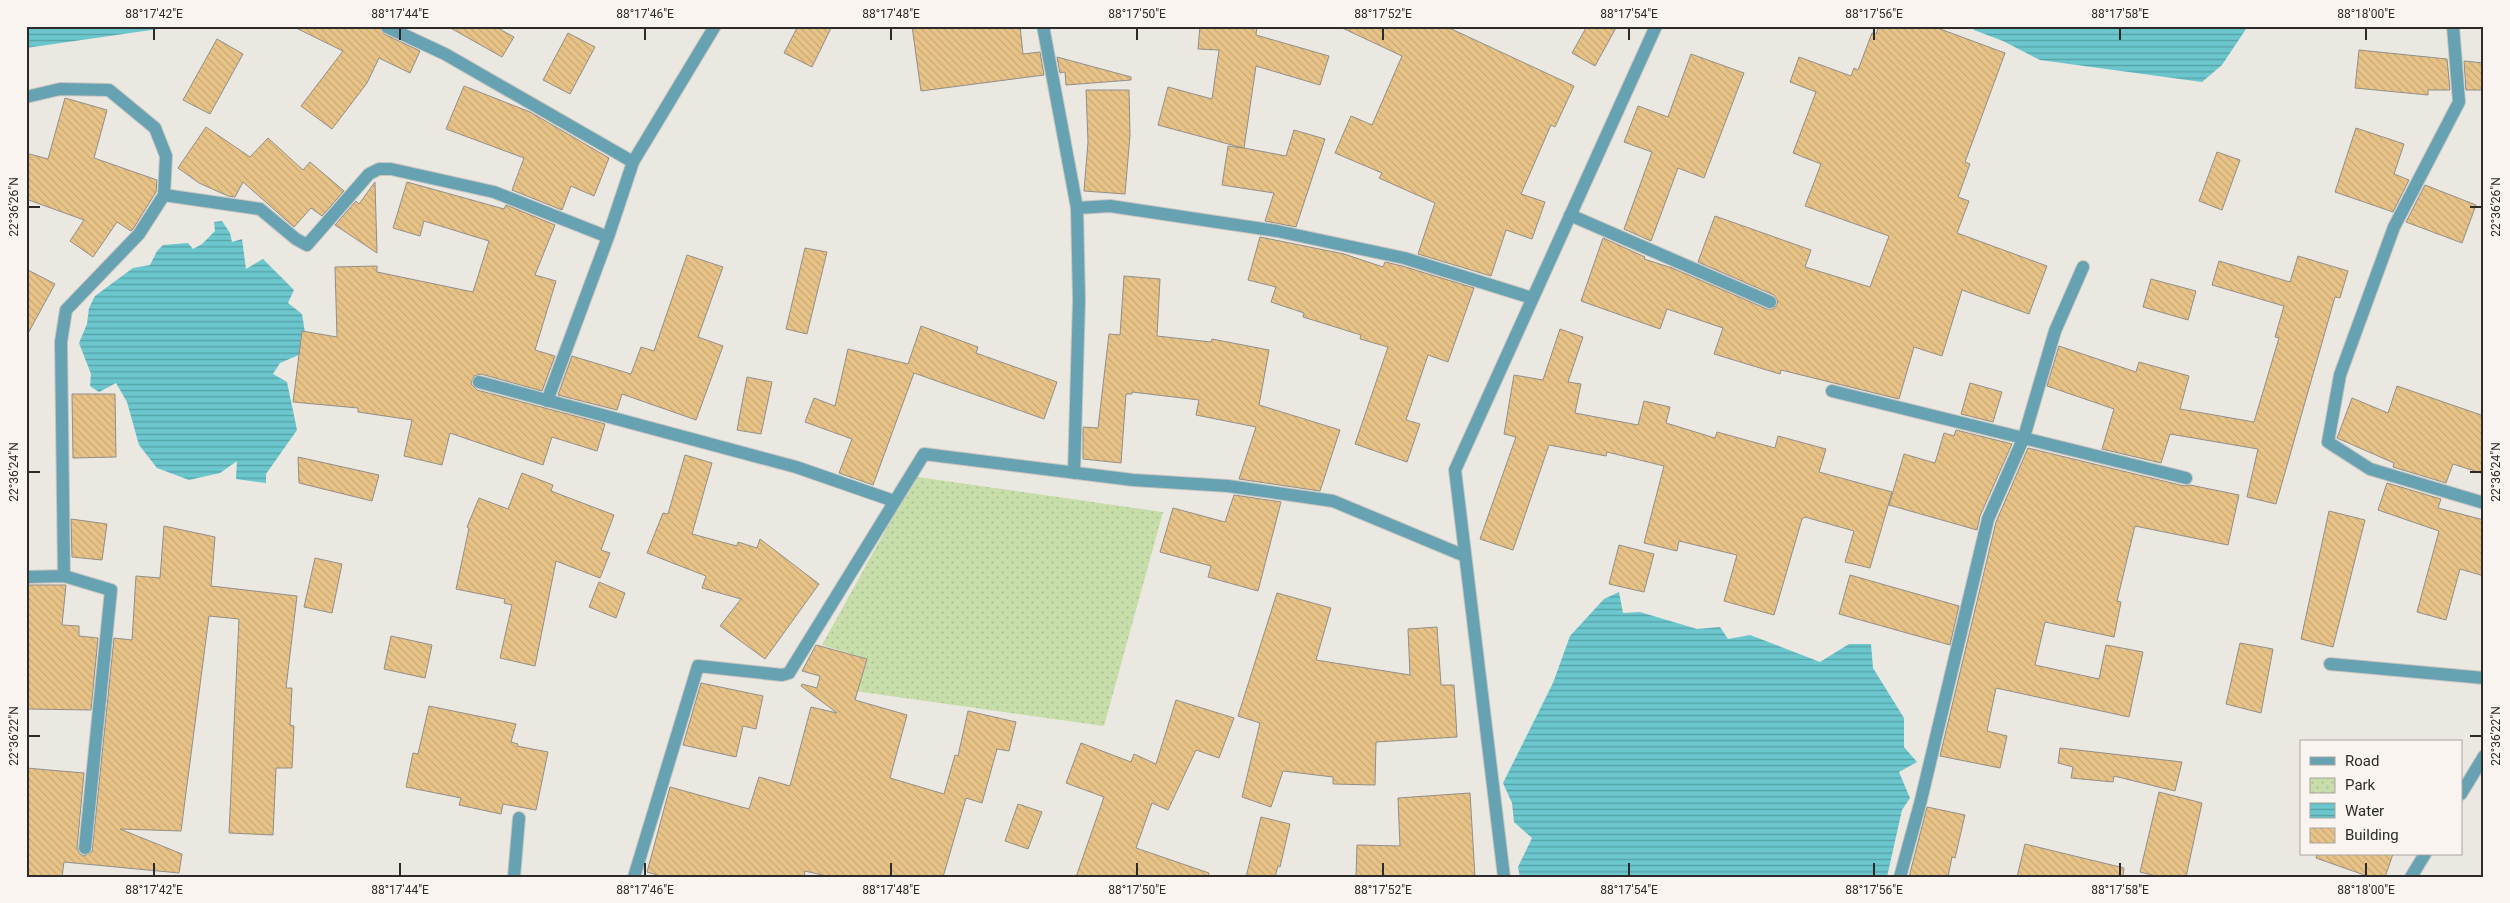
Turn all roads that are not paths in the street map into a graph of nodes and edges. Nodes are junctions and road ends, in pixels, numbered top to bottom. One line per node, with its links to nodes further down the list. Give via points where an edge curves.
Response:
1 (715, 26): 7 (street)
2 (1043, 26): 9 (street)
3 (1656, 26): 10 (street)
4 (2453, 26): 22 (street, via 2458,102 2394,227 2340,375 2328,442 2370,469)
5 (387, 27): 7 (street, via 445,54)
6 (26, 97): 8 (street, via 60,89 109,90 155,128 166,156)
7 (632, 162): 11 (street)
8 (164, 195): 11 (street, via 260,210 296,240 307,245 369,174 379,169 391,169 494,192); 24 (street, via 139,234 66,310 61,342)
9 (1077, 208): 13 (street, via 1110,206 1277,231 1404,258); 19 (street, via 1079,300)
10 (1570, 215): 13 (street); 14 (street)
11 (608, 237): 17 (street)
12 (2083, 267): 18 (street, via 2055,331)
13 (1532, 298): 23 (street, via 1455,470)
14 (1770, 302)
15 (479, 382): 17 (street)
16 (1832, 391): 18 (street)
17 (547, 401): 21 (street, via 796,467)
18 (2024, 437): 20 (street); 36 (street, via 1988,519)
19 (1074, 473): 21 (street, via 924,454); 23 (street, via 1228,486 1333,501)
20 (2186, 478)
21 (894, 501): 34 (street, via 789,673 782,675 698,666)
22 (2484, 503)
23 (1465, 556): 35 (street)
24 (64, 576): 25 (street); 31 (street, via 111,590)
25 (26, 577)
26 (2330, 664): 27 (street)
27 (2484, 678)
28 (2484, 756): 29 (street)
29 (2462, 792)
30 (519, 818): 33 (street)
31 (85, 848)
32 (2424, 856): 37 (street)
33 (514, 877)
34 (634, 877)
35 (1504, 877)
36 (1900, 877)
37 (2411, 877)

